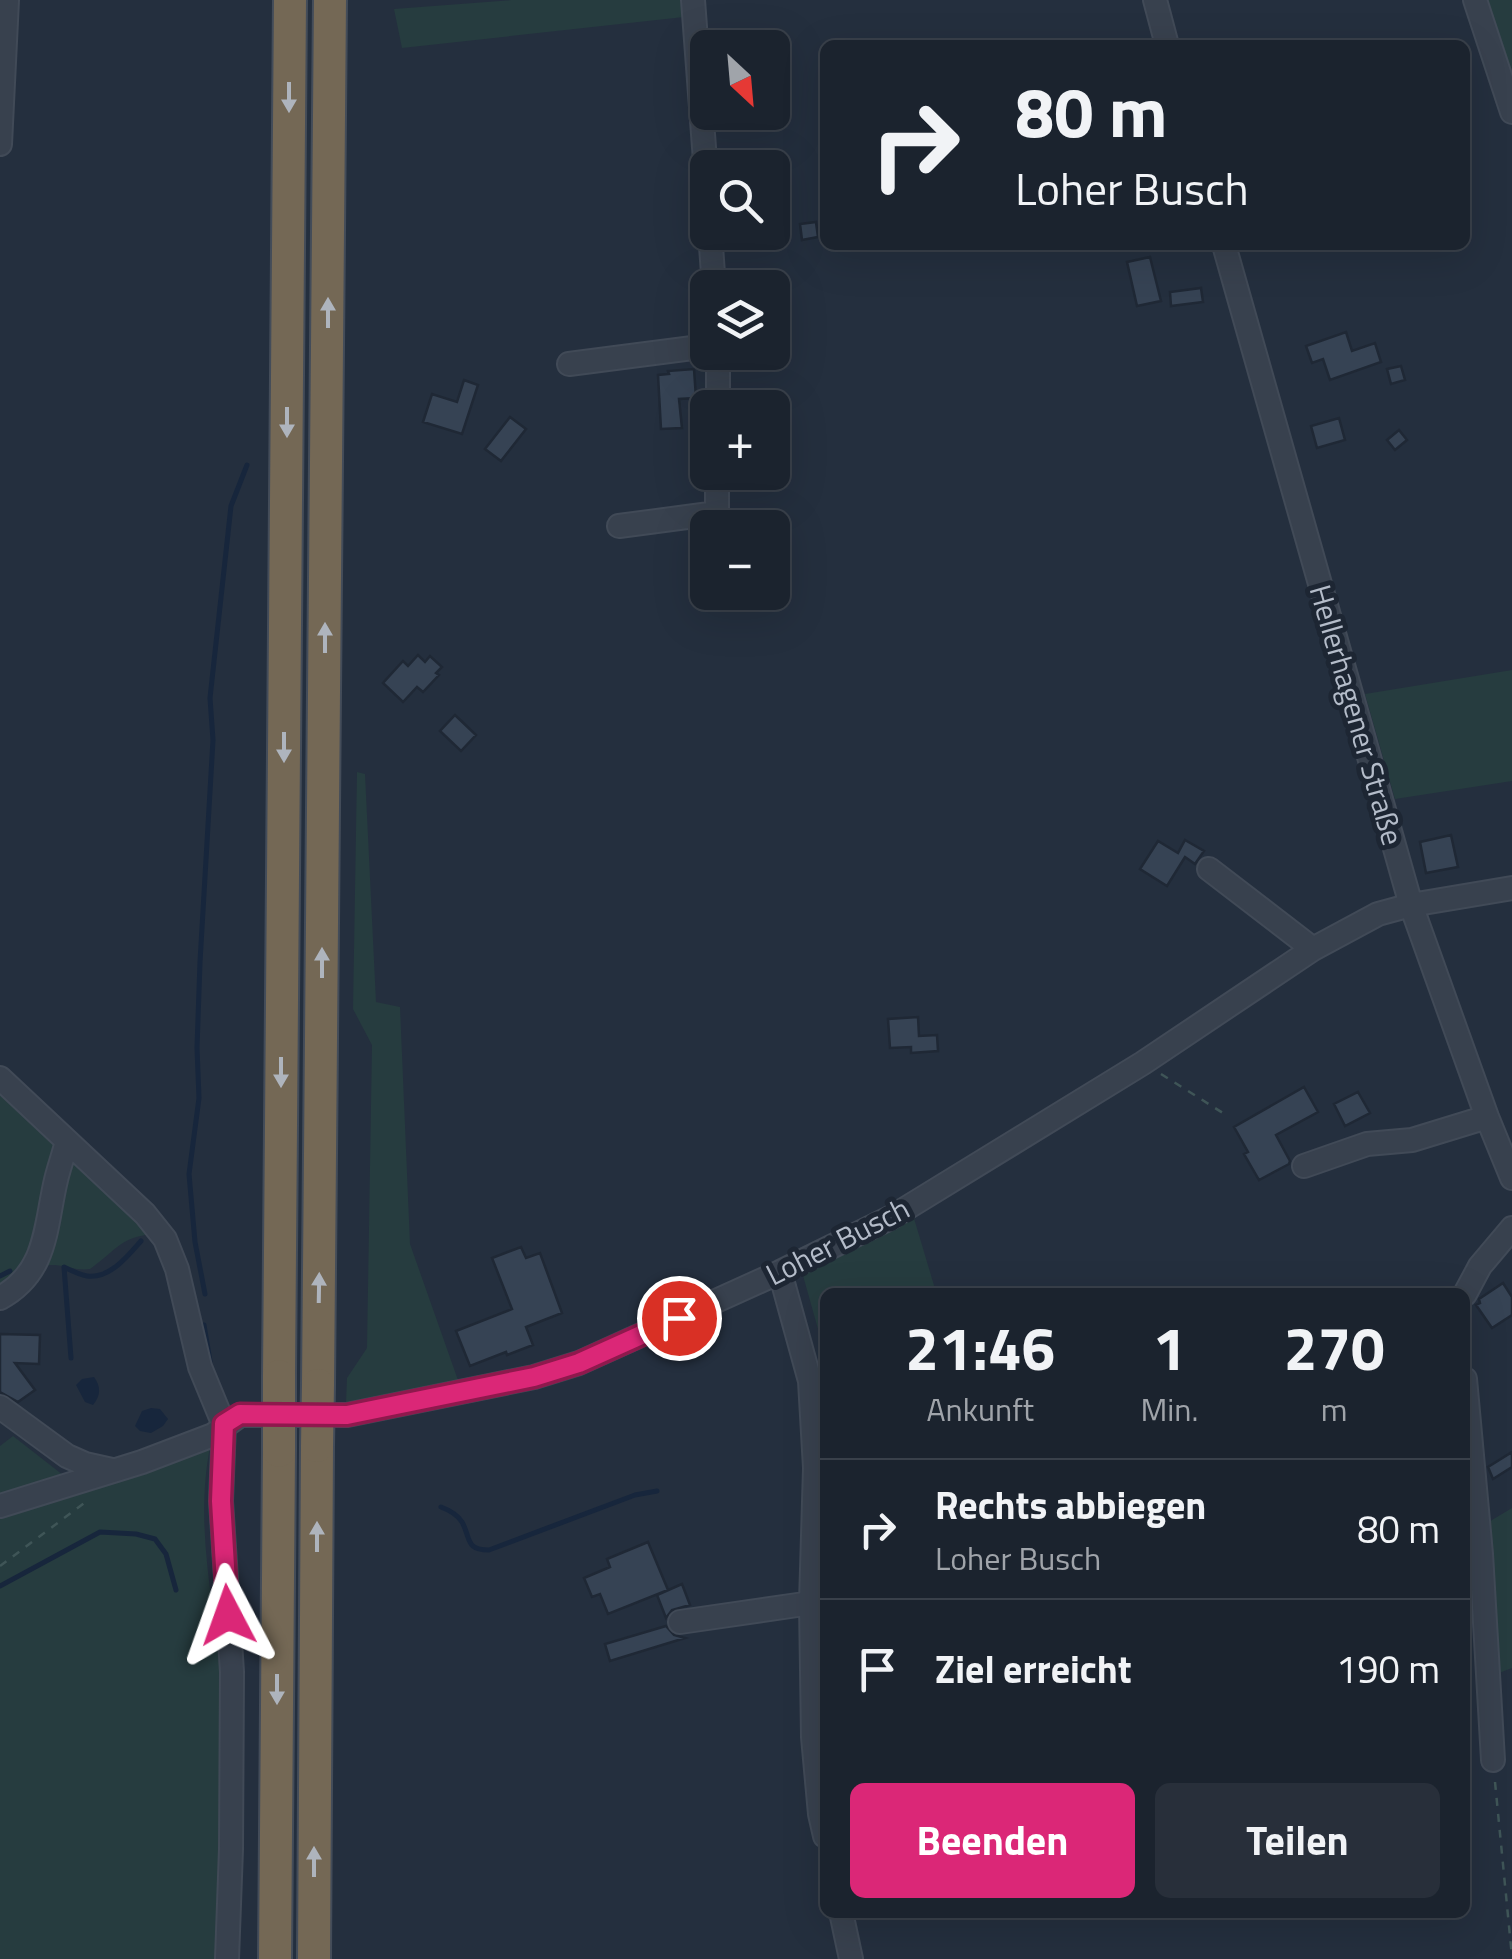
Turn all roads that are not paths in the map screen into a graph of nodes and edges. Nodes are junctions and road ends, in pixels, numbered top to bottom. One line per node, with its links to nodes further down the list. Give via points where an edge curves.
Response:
1 (7, 0): 9 (street)
2 (290, 0): 40 (highway, one-way to 40, bridge)
3 (330, 0): 41 (highway, one-way to 3, bridge)
4 (693, 0): 10 (street)
5 (1155, 0): 7 (street)
6 (1475, 0): 8 (street)
7 (1166, 40)
8 (1511, 106)
9 (0, 144)
10 (704, 150)
11 (1225, 250): 18 (street, Hellerhagener Straße)
12 (690, 348): 13 (street)
13 (569, 364)
14 (717, 490): 15 (street, via 717,512)
15 (619, 526)
16 (1210, 870): 19 (street)
17 (1512, 888): 18 (street, Loher Busch)
18 (1411, 905): 19 (street, Loher Busch, via 1378,914); 21 (street, Hellerhagener Straße)
19 (1314, 949): 26 (street, Loher Busch, via 892,1217)
20 (0, 1078): 22 (street)
21 (1487, 1117): 23 (street); 24 (street, Hellerhagener Straße)
22 (67, 1141): 28 (street, via 36,1266); 30 (street, via 165,1238 200,1367)
23 (1304, 1166)
24 (1512, 1178)
25 (1512, 1228): 27 (street)
26 (780, 1272): 30 (street, Loher Busch, via 534,1377 347,1415 240,1414); 34 (street, via 810,1381)
27 (1468, 1288)
28 (0, 1298)
29 (0, 1408): 32 (street, via 67,1456)
30 (224, 1424): 32 (street, Loher Busch, via 212,1435); 39 (street, via 221,1501 232,1672)
31 (1470, 1437): 36 (street)
32 (116, 1470): 33 (street, Loher Busch)
33 (0, 1506)
34 (811, 1603): 35 (street); 37 (street)
35 (680, 1622)
36 (1494, 1760)
37 (820, 1814)
38 (842, 1918): 42 (street)
39 (227, 1959)
40 (275, 1959)
41 (314, 1959)
42 (850, 1959)

